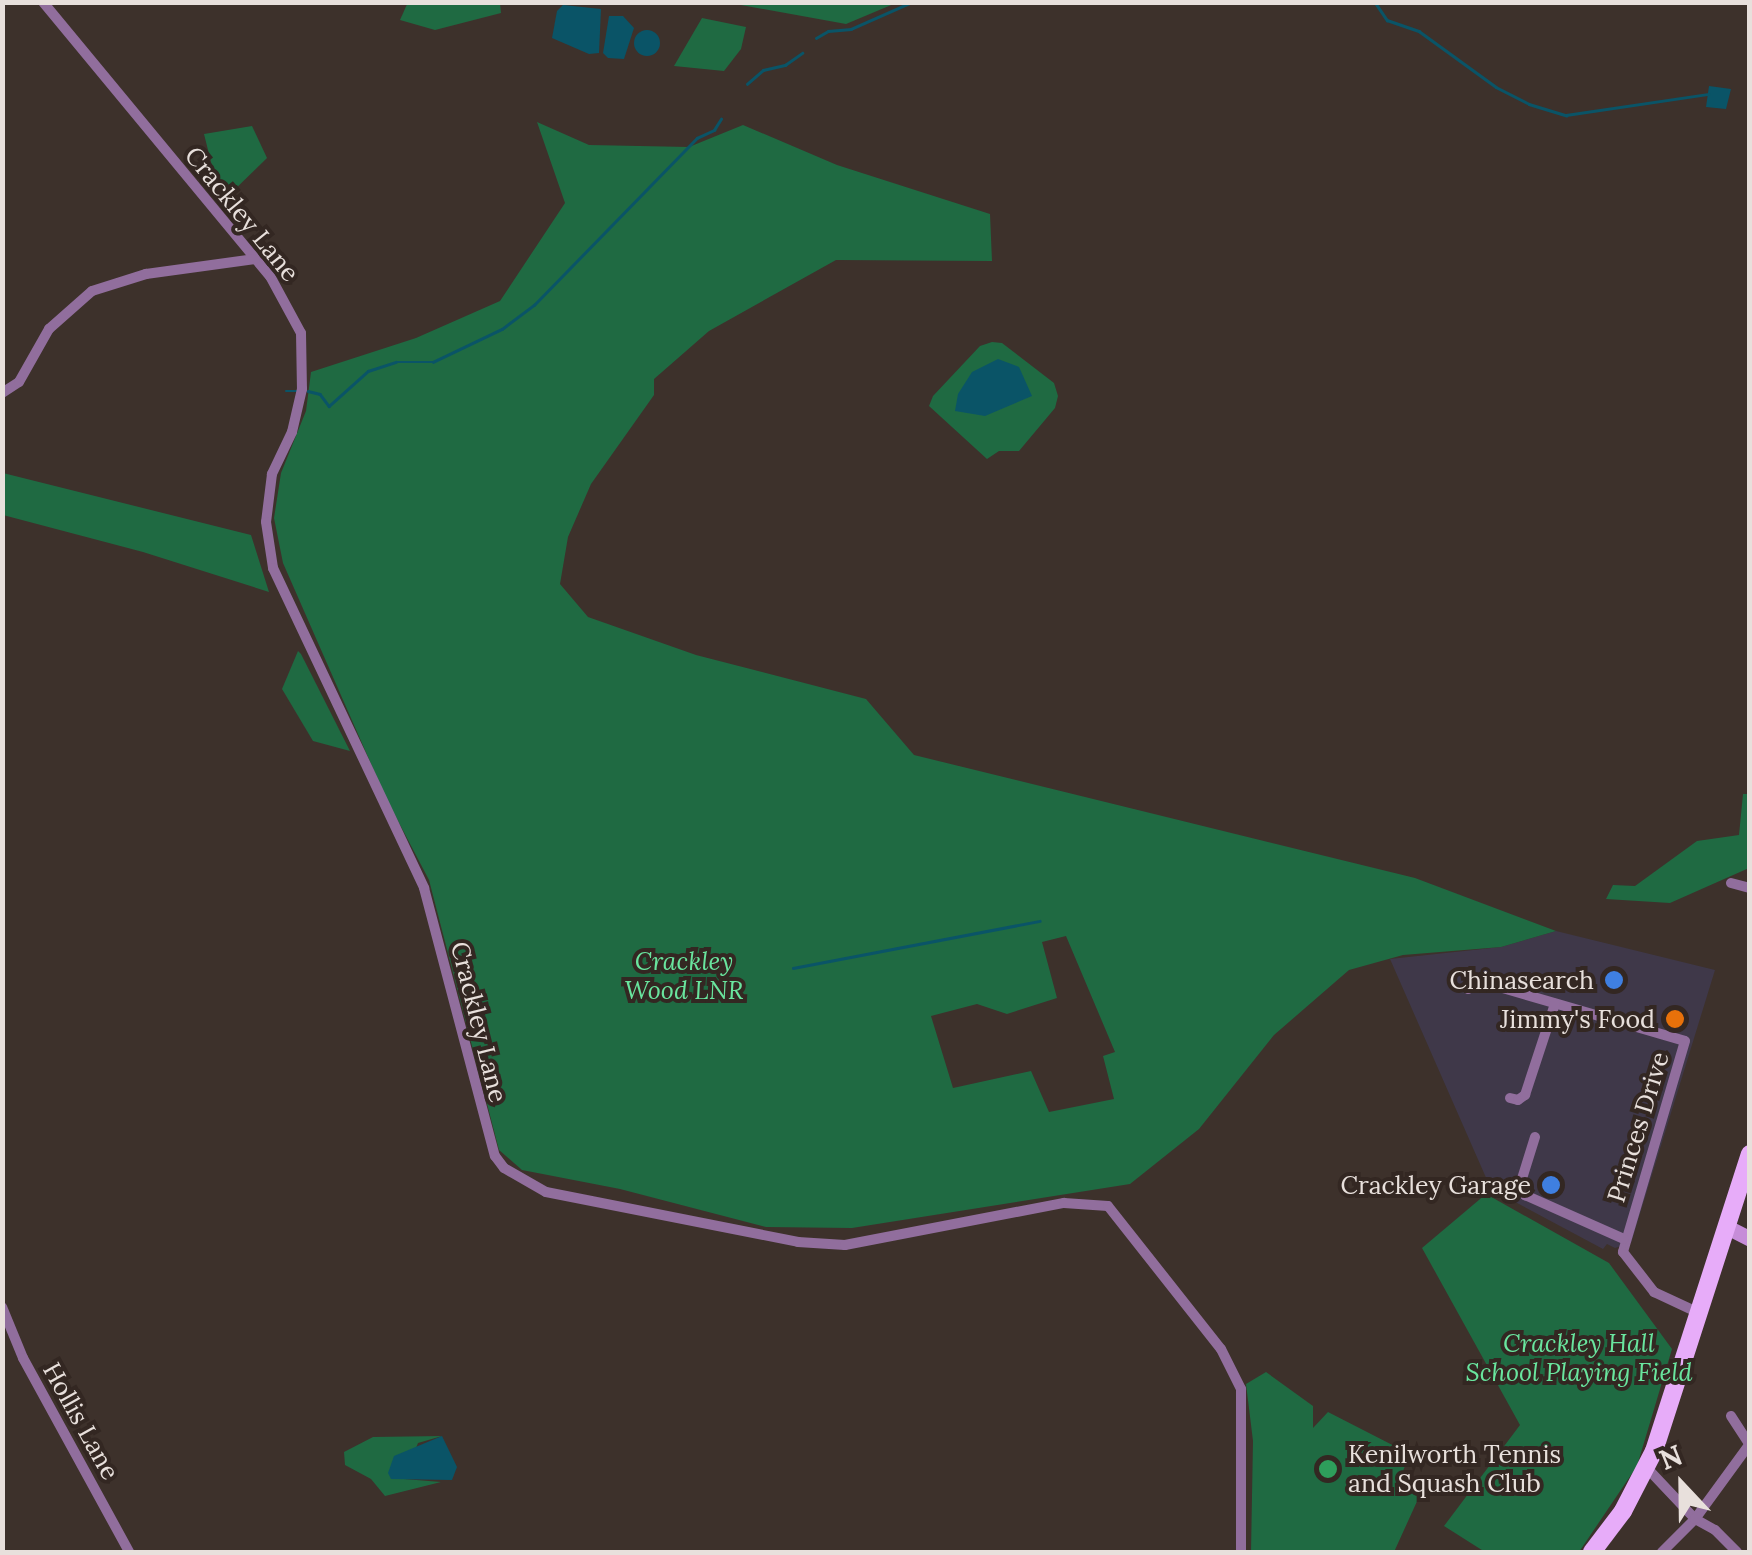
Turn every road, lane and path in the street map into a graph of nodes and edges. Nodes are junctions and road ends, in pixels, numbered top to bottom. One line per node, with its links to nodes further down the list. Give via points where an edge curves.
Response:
1 (43, 2): 2 (street, Crackley Lane)
2 (256, 259): 3 (street, via 146,274 92,291 49,329 19,382); 22 (street, Crackley Lane, via 292,310 304,356 292,432 272,474 266,522 276,580 424,888 495,1156 504,1168 546,1192 798,1242 845,1245 1064,1204 1108,1206 1221,1348 1240,1389)
3 (2, 394)
4 (1731, 883): 5 (street)
5 (1750, 888)
6 (1468, 990): 7 (street, Princes Drive, via 1482,982)
7 (1555, 1004): 8 (street, via 1524,1097); 13 (street, Princes Drive, via 1685,1042)
8 (1510, 1098)
9 (1535, 1137): 13 (street, Princes Drive, via 1521,1182 1525,1195)
10 (1750, 1154): 11 (main road)
11 (1725, 1226): 12 (street); 15 (main road)
12 (1750, 1239)
13 (1624, 1240): 15 (street, Princes Drive, via 1624,1256 1641,1279)
14 (2, 1307): 21 (street, Hollis Lane)
15 (1699, 1312): 18 (main road)
16 (1730, 1416): 17 (street)
17 (1749, 1445): 19 (street)
18 (1647, 1468): 19 (street); 23 (main road)
19 (1695, 1518): 24 (street); 25 (street)
20 (1750, 1544): 25 (street)
21 (129, 1552)
22 (1241, 1552)
23 (1592, 1552)
24 (1662, 1552)
25 (1739, 1552)

